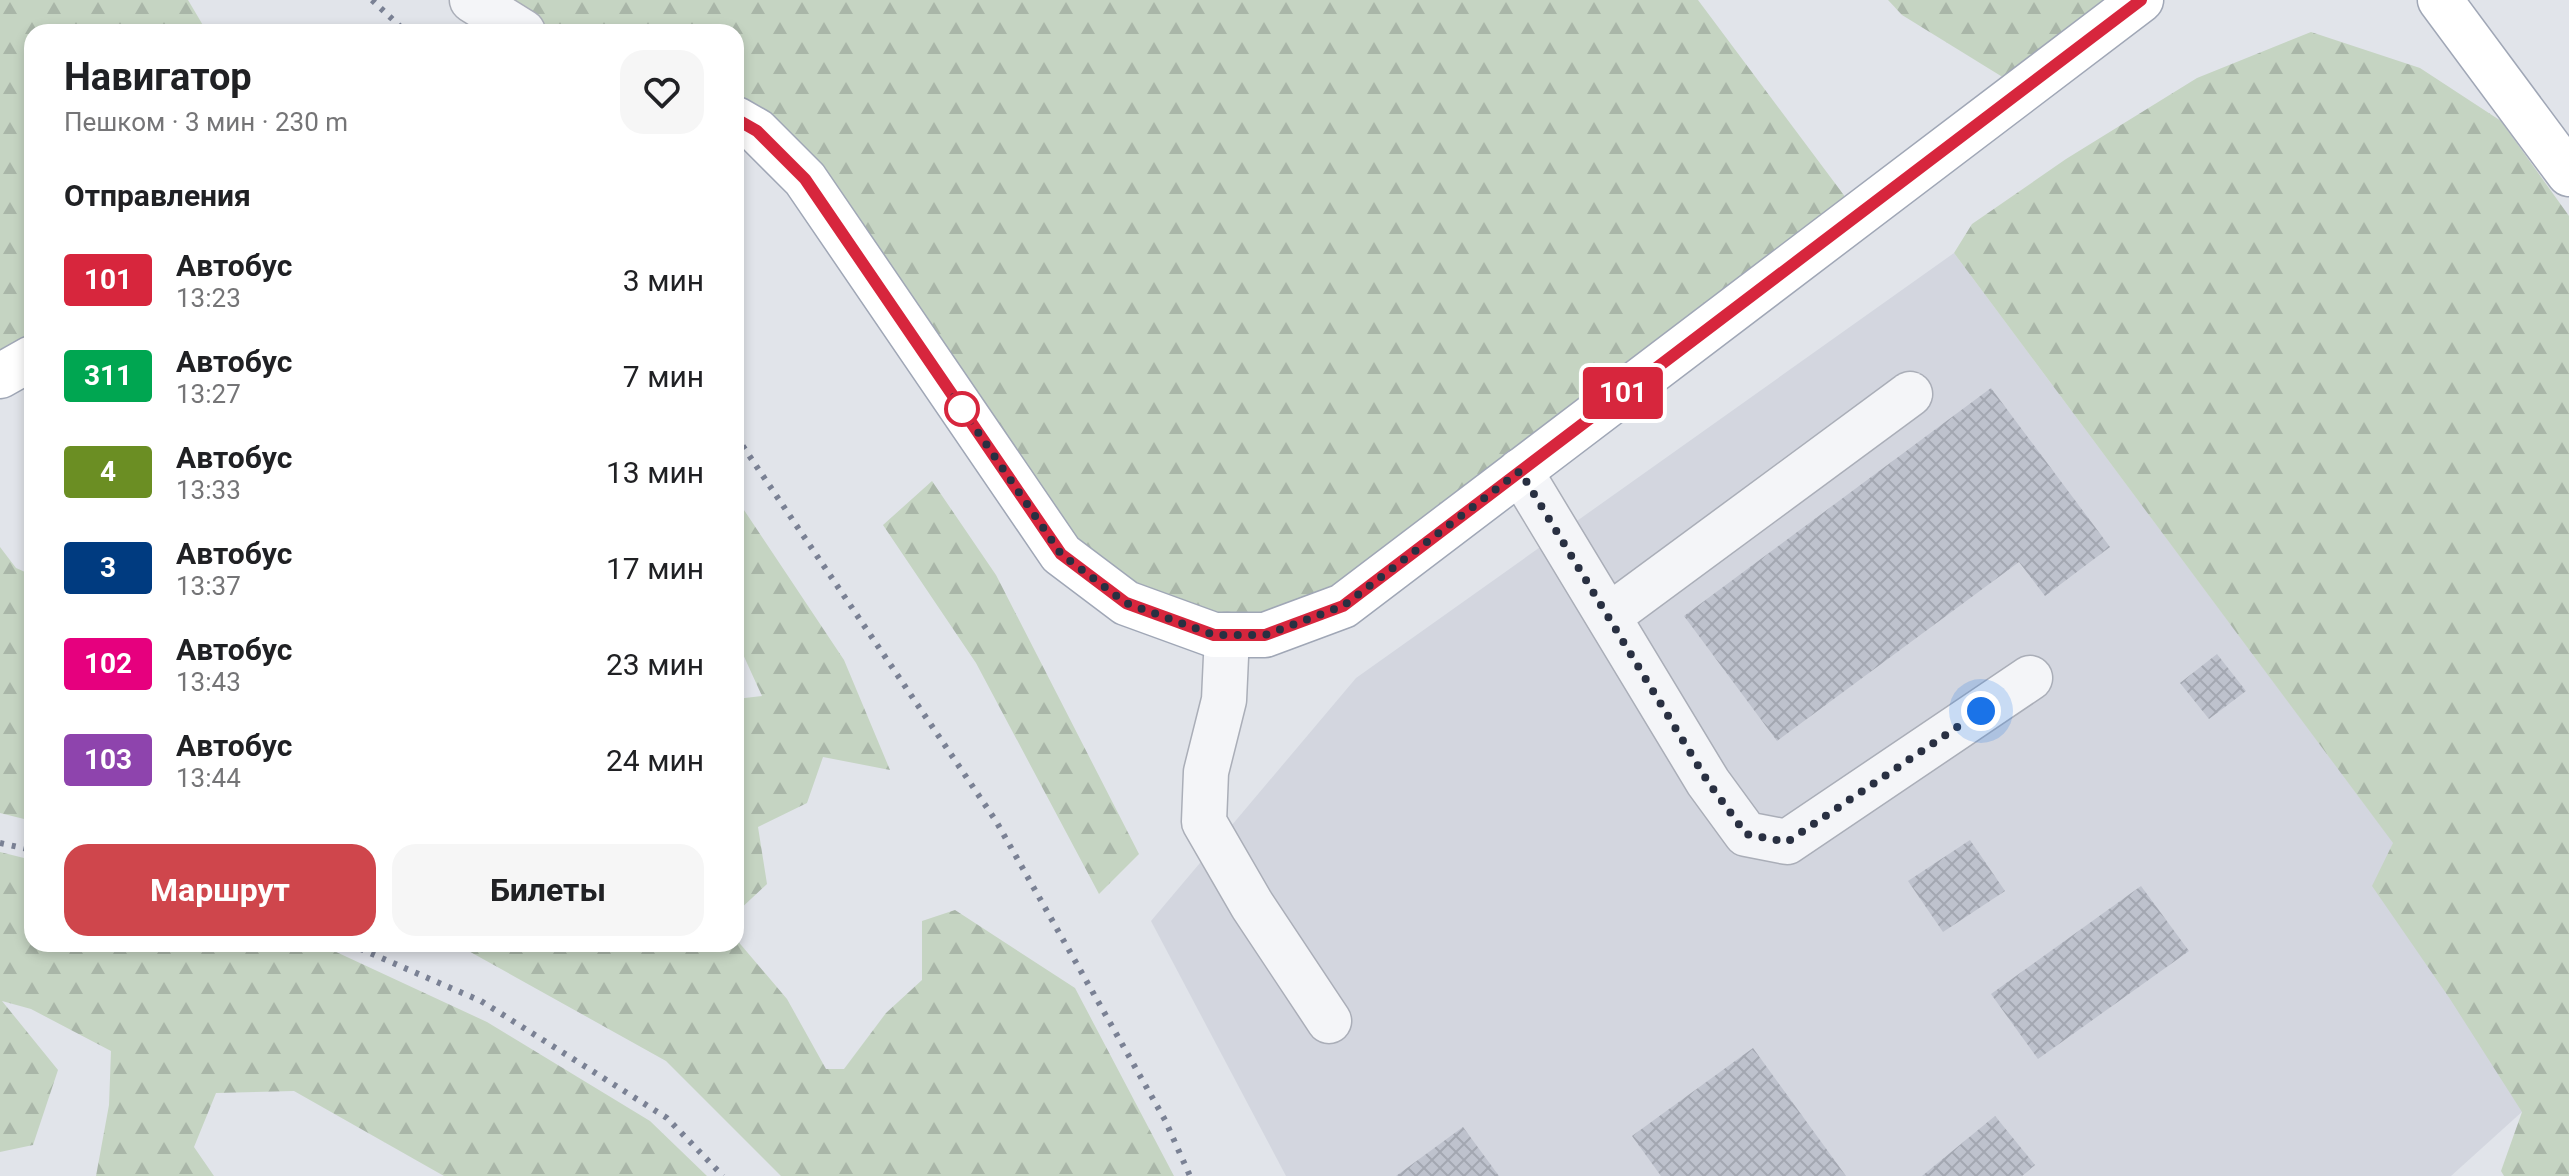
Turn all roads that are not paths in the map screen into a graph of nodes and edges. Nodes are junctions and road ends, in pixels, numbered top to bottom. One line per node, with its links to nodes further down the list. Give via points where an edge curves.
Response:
1 (472, 0): 4 (lane)
2 (2141, 0): 10 (main road)
3 (2440, 0): 6 (main road)
4 (510, 24)
5 (744, 124): 12 (main road, via 805,179 1061,554 1126,603)
6 (2569, 174)
7 (24, 362): 8 (main road)
8 (0, 376)
9 (1910, 394): 11 (lane)
10 (1520, 471): 11 (lane); 12 (main road, via 1343,606 1265,635)
11 (1609, 616): 13 (lane, via 1708,782 1746,834 1787,842)
12 (1227, 635): 14 (lane, via 1224,700 1206,772 1204,822)
13 (2030, 678)
14 (1329, 1021)

